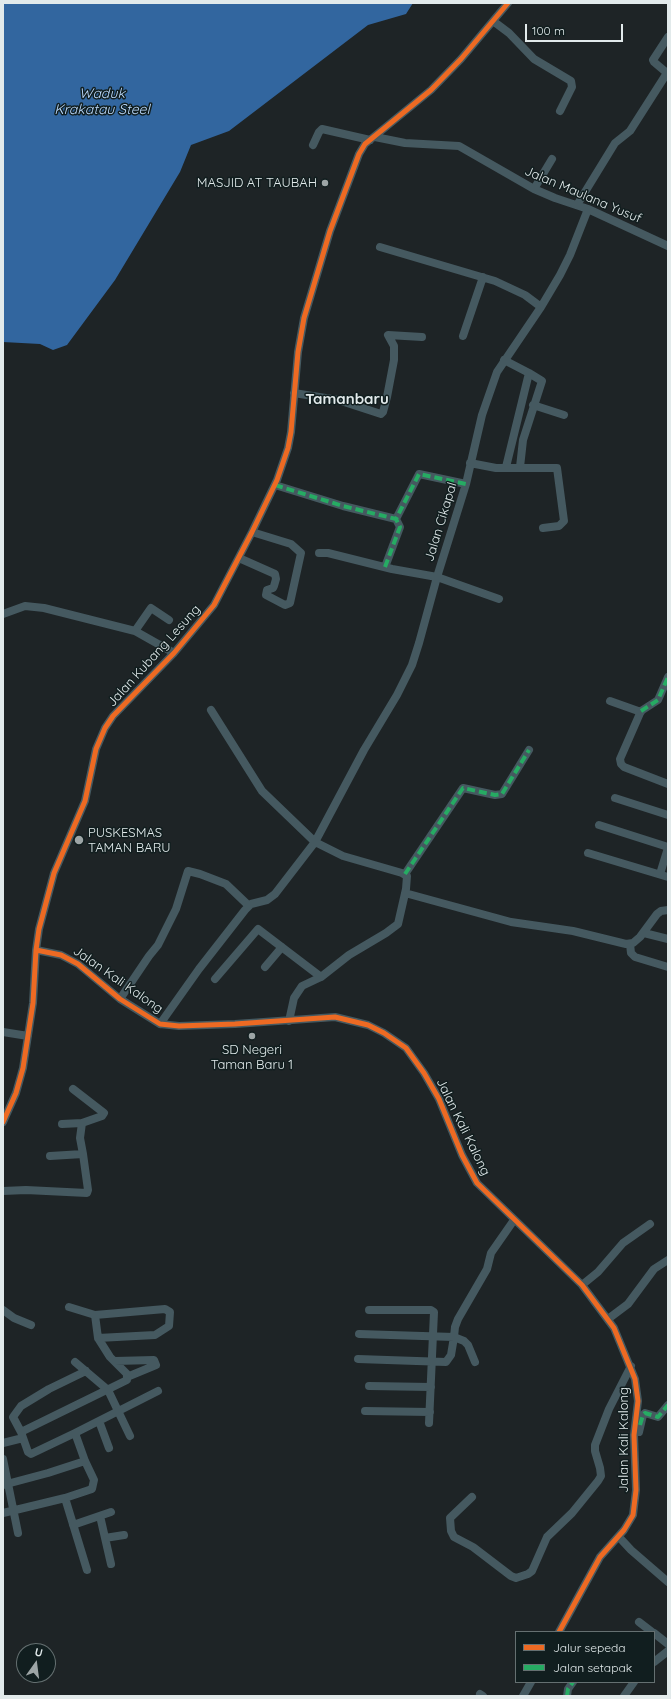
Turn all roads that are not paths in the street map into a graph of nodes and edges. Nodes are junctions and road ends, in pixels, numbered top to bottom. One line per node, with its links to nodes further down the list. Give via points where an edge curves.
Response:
1 (508, 3): 2 (street, Jalan Kubang Lesung)
2 (493, 20): 5 (street, via 534,59 571,81 572,87); 6 (street, Jalan Kubang Lesung, via 431,90)
3 (668, 37): 4 (street, via 653,60)
4 (667, 73): 10 (street, via 630,131 615,143)
5 (560, 111)
6 (373, 138): 7 (street, Jalan Maulana Yusuf, via 322,129); 9 (street, Jalan Maulana Yusuf, via 405,143 459,146); 20 (street, Jalan Kubang Lesung, via 358,154 330,231 300,338)
7 (313, 145)
8 (552, 159): 9 (street)
9 (534, 189): 10 (street, Jalan Maulana Yusuf)
10 (577, 205): 11 (street, Jalan Maulana Yusuf)
11 (588, 209): 12 (street, Jalan Maulana Yusuf); 15 (street, Jalan Cikapal, via 570,255)
12 (668, 246)
13 (380, 247): 14 (street)
14 (483, 277): 15 (street, via 518,292); 16 (street)
15 (541, 307): 18 (street, Jalan Cikapal)
16 (463, 336)
17 (422, 337): 20 (street, via 388,335 394,346 394,360 386,402 380,414 338,400)
18 (504, 360): 19 (street); 23 (street, Jalan Cikapal, via 497,372 482,415)
19 (529, 373): 21 (street, via 542,381); 24 (street)
20 (294, 393): 27 (street, Jalan Kubang Lesung, via 288,448)
21 (533, 405): 22 (street); 25 (street, via 522,442)
22 (564, 415)
23 (470, 463): 24 (street, via 496,468); 26 (street, Jalan Cikapal)
24 (506, 467): 25 (street)
25 (520, 467): 29 (street, via 558,469 564,521 559,526)
26 (466, 484): 28 (street, via 419,474); 34 (street, Jalan Cikapal)
27 (275, 485): 28 (street); 30 (street, Jalan Kubang Lesung)
28 (396, 519): 33 (street, via 400,526)
29 (543, 528)
30 (252, 532): 32 (street, Jalan Kubang Lesung); 32 (street, via 291,544 301,553 290,604 285,605 266,595 267,590 274,586 275,574)
31 (319, 553): 33 (street)
32 (239, 558): 39 (street, Jalan Kubang Lesung, via 214,605)
33 (385, 567): 34 (street)
34 (437, 577): 35 (street); 49 (street, Jalan Cikapal, via 412,665)
35 (500, 599)
36 (3, 614): 38 (street, via 31,606)
37 (169, 620): 38 (street, via 151,608)
38 (136, 631): 39 (street)
39 (174, 653): 62 (street, Jalan Kubang Lesung, via 123,705 106,728 96,749 79,816 54,873)
40 (668, 676): 43 (street, via 658,700)
41 (610, 701): 43 (street)
42 (211, 710): 49 (street, via 262,791)
43 (641, 712): 45 (street, via 620,759 621,764)
44 (529, 750): 52 (street, via 502,794 495,795 463,788)
45 (668, 784)
46 (615, 798): 47 (street)
47 (668, 815)
48 (599, 825): 50 (street)
49 (315, 842): 52 (street, via 344,856); 56 (street, Jalan Cikapal, via 275,894 267,900)
50 (668, 847): 53 (street)
51 (588, 853): 53 (street)
52 (405, 874): 55 (street)
53 (660, 874): 54 (street)
54 (668, 877)
55 (405, 893): 60 (street, via 511,922 573,931); 65 (street, via 398,924 349,955)
56 (248, 905): 67 (street, via 226,884 188,871 176,909 158,945); 69 (street)
57 (668, 910): 58 (street, via 657,914)
58 (644, 933): 59 (street); 60 (street)
59 (668, 939)
60 (630, 944): 64 (street, via 631,953 635,957)
61 (282, 947): 63 (street); 65 (street); 66 (street, via 257,929)
62 (36, 950): 67 (street, Jalan Kali Kalong, via 61,955 78,964); 71 (street, Jalan Kubang Lesung)
63 (265, 967)
64 (668, 967)
65 (321, 977): 68 (street, via 306,983 297,991)
66 (215, 979)
67 (120, 999): 69 (street, Jalan Kali Kalong)
68 (289, 1021): 69 (street, Jalan Kali Kalong, via 179,1026); 80 (street, Jalan Kali Kalong, via 335,1016 368,1025 406,1048 439,1099 477,1183)
69 (160, 1024)
70 (3, 1032): 71 (street)
71 (28, 1036): 73 (street, Jalan Kubang Lesung, via 21,1077)
72 (73, 1089): 75 (street, via 104,1113)
73 (7, 1106): 74 (street, Jalan Kubang Lesung)
74 (3, 1122)
75 (82, 1123): 76 (street); 77 (street, via 80,1138)
76 (62, 1124)
77 (83, 1154): 78 (street); 79 (street, via 88,1190 86,1194 45,1190)
78 (50, 1156)
79 (3, 1191)
80 (514, 1220): 83 (street, Jalan Kali Kalong); 92 (street, via 490,1253 487,1269 458,1319)
81 (650, 1224): 83 (street, via 623,1243 598,1272)
82 (668, 1260): 88 (street, via 654,1269 628,1304)
83 (582, 1285): 88 (street, Jalan Kali Kalong)
84 (69, 1307): 87 (street)
85 (3, 1310): 89 (street)
86 (369, 1310): 91 (street, via 431,1310 435,1314)
87 (95, 1315): 93 (street); 93 (street, via 165,1309 170,1312 168,1326 155,1335)
88 (608, 1319): 99 (street, Jalan Kali Kalong)
89 (31, 1325)
90 (359, 1334): 91 (street)
91 (434, 1336): 92 (street); 97 (street)
92 (454, 1337): 97 (street, via 449,1360); 98 (street, via 468,1345)
93 (98, 1338): 95 (street)
94 (358, 1359): 97 (street)
95 (115, 1361): 101 (street); 101 (street, via 154,1360 156,1365)
96 (75, 1362): 100 (street)
97 (432, 1362): 103 (street)
98 (475, 1362)
99 (630, 1366): 117 (street, Jalan Kali Kalong, via 637,1391 634,1434); 121 (street, via 609,1408 595,1445 601,1476 572,1513 547,1537 532,1571 516,1578 511,1576 473,1547 454,1537 450,1518)
100 (86, 1371): 104 (street); 113 (street, via 21,1406 13,1417)
101 (127, 1377): 104 (street, via 124,1382)
102 (369, 1386): 103 (street)
103 (431, 1387): 109 (street)
104 (108, 1390): 108 (street); 113 (street)
105 (158, 1391): 108 (street)
106 (668, 1406): 117 (street, via 658,1417 645,1413 643,1415)
107 (365, 1411): 109 (street)
108 (118, 1412): 110 (street); 114 (street)
109 (430, 1412): 111 (street)
110 (99, 1421): 112 (street); 116 (street)
111 (429, 1423)
112 (75, 1433): 113 (street, via 31,1454); 119 (street)
113 (22, 1435): 115 (street)
114 (130, 1436)
115 (3, 1443)
116 (109, 1448)
117 (636, 1451): 130 (street, Jalan Kali Kalong, via 635,1505 629,1524)
118 (3, 1459): 120 (street)
119 (85, 1461): 120 (street, via 48,1474); 122 (street, via 94,1480 92,1489)
120 (5, 1484): 123 (street)
121 (472, 1497)
122 (65, 1498): 123 (street); 127 (street)
123 (14, 1511): 125 (street); 128 (street)
124 (111, 1512): 126 (street)
125 (3, 1513)
126 (100, 1516): 127 (street); 131 (street)
127 (73, 1525): 133 (street)
128 (18, 1533)
129 (124, 1535): 131 (street)
130 (619, 1537): 134 (street); 136 (street, Jalan Kali Kalong, via 600,1557)
131 (105, 1538): 132 (street)
132 (112, 1564)
133 (87, 1570)
134 (668, 1582)
135 (639, 1622): 137 (street)
136 (562, 1631)
137 (650, 1631)
138 (655, 1634): 139 (street)
139 (668, 1644)
140 (668, 1651): 141 (street)
141 (655, 1661)
142 (530, 1683): 145 (street)
143 (571, 1683): 146 (street)
144 (633, 1683): 147 (street)
145 (523, 1696)
146 (567, 1696)
147 (624, 1696)

